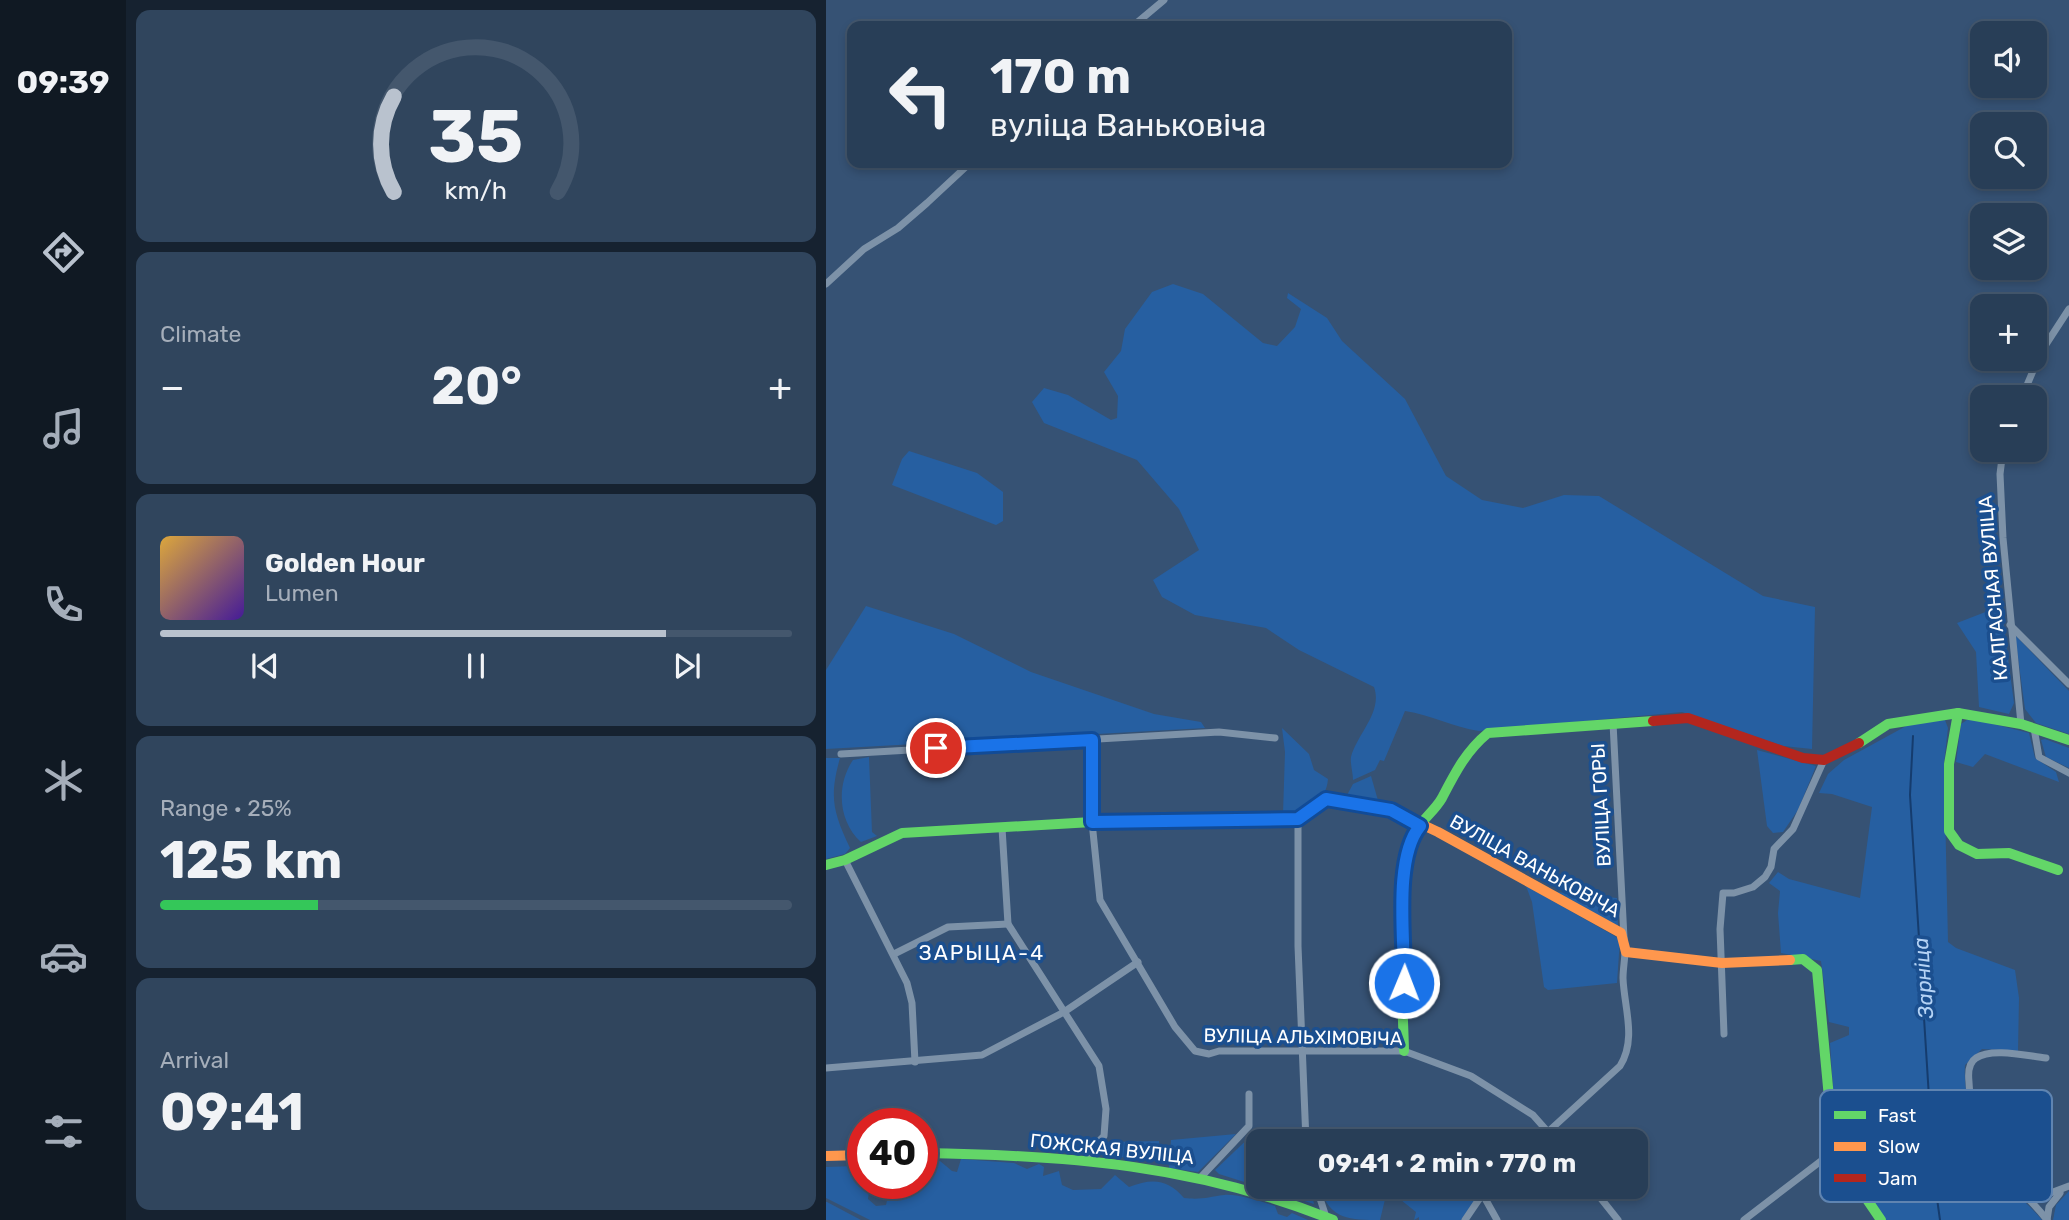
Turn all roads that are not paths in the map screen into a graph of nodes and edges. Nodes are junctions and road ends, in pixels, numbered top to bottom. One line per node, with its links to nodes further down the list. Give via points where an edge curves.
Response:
1 (1164, 0): 2 (street)
2 (1139, 21)
3 (964, 168): 4 (street)
4 (826, 284)
5 (2069, 309): 6 (street, via 2041,352)
6 (2027, 385)
7 (2002, 462): 8 (street, КАЛГАСНАЯ ВУЛІЦА)
8 (2009, 624): 9 (street); 12 (street, КАЛГАСНАЯ ВУЛІЦА)
9 (2069, 684)
10 (1958, 713): 12 (street); 18 (street, via 1888,724); 26 (street, via 1949,764 1949,831 1959,845 1977,853 2009,853)
11 (1614, 723): 18 (street, via 1688,718 1803,758); 22 (street, via 1488,733 1469,748 1437,806); 28 (street, ВУЛІЦА ГОРЫ)
12 (2021, 724): 13 (street)
13 (2034, 728): 16 (street); 19 (street, via 2039,757)
14 (1275, 738): 15 (street, via 1219,732)
15 (1092, 740): 17 (street); 21 (street, ВУЛІЦА АЛЬХІМОВІЧА)
16 (2069, 740)
17 (841, 754)
18 (1824, 760): 31 (street, via 1793,829 1774,849 1765,877 1753,887 1723,893)
19 (2069, 773)
20 (1298, 819): 21 (street); 22 (street, ВУЛІЦА ВАНЬКОВІЧА, via 1326,799 1391,810); 34 (street)
21 (1092, 822): 23 (street); 30 (street, ВУЛІЦА АЛЬХІМОВІЧА, via 1100,900)
22 (1420, 826): 28 (street, ВУЛІЦА ВАНЬКОВІЧА, via 1621,933); 35 (street, via 1408,849 1402,898)
23 (1002, 828): 24 (street, via 902,833); 27 (street)
24 (845, 860): 25 (street); 29 (street)
25 (826, 865)
26 (2058, 870)
27 (1008, 924): 29 (street, via 948,927); 32 (street)
28 (1626, 952): 31 (street); 44 (street, ВУЛІЦА ГОРЫ, via 1623,979 1628,1054)
29 (894, 954): 37 (street, via 912,1003)
30 (1138, 962): 32 (street); 34 (street, ВУЛІЦА АЛЬХІМОВІЧА, via 1175,1027 1195,1051)
31 (1722, 963): 33 (street); 39 (street, via 1803,960 1817,970)
32 (1064, 1012): 37 (street, via 982,1055); 48 (street, via 1093,1054 1102,1082 1104,1136 1093,1147)
33 (1724, 1034)
34 (1304, 1051): 35 (street, ВУЛІЦА АЛЬХІМОВІЧА); 42 (street)
35 (1404, 1051): 43 (street, ВУЛІЦА АЛЬХІМОВІЧА, via 1471,1076 1533,1115)
36 (2046, 1058): 40 (street, via 1984,1055 1968,1070)
37 (915, 1062): 38 (street)
38 (826, 1068)
39 (1828, 1090)
40 (1971, 1090)
41 (1249, 1094): 50 (street, via 1249,1126)
42 (1306, 1129)
43 (1545, 1129)
44 (1551, 1129)
45 (938, 1154): 48 (street, ГОЖСКАЯ ВУЛІЦА)
46 (847, 1155): 47 (street)
47 (826, 1156)
48 (1090, 1161): 50 (street, ГОЖСКАЯ ВУЛІЦА)
49 (1820, 1162): 62 (street)
50 (1201, 1177): 58 (street, ГОЖСКАЯ ВУЛІЦА)
51 (2067, 1187): 64 (street, via 2049,1207)
52 (1321, 1199): 58 (street)
53 (1480, 1199): 59 (street)
54 (1485, 1199): 60 (street)
55 (1601, 1199): 61 (street)
56 (1869, 1202): 63 (street)
57 (2034, 1202): 64 (street)
58 (1329, 1218)
59 (1465, 1220)
60 (1497, 1220)
61 (1618, 1220)
62 (1744, 1220)
63 (1881, 1220)
64 (2047, 1220)

